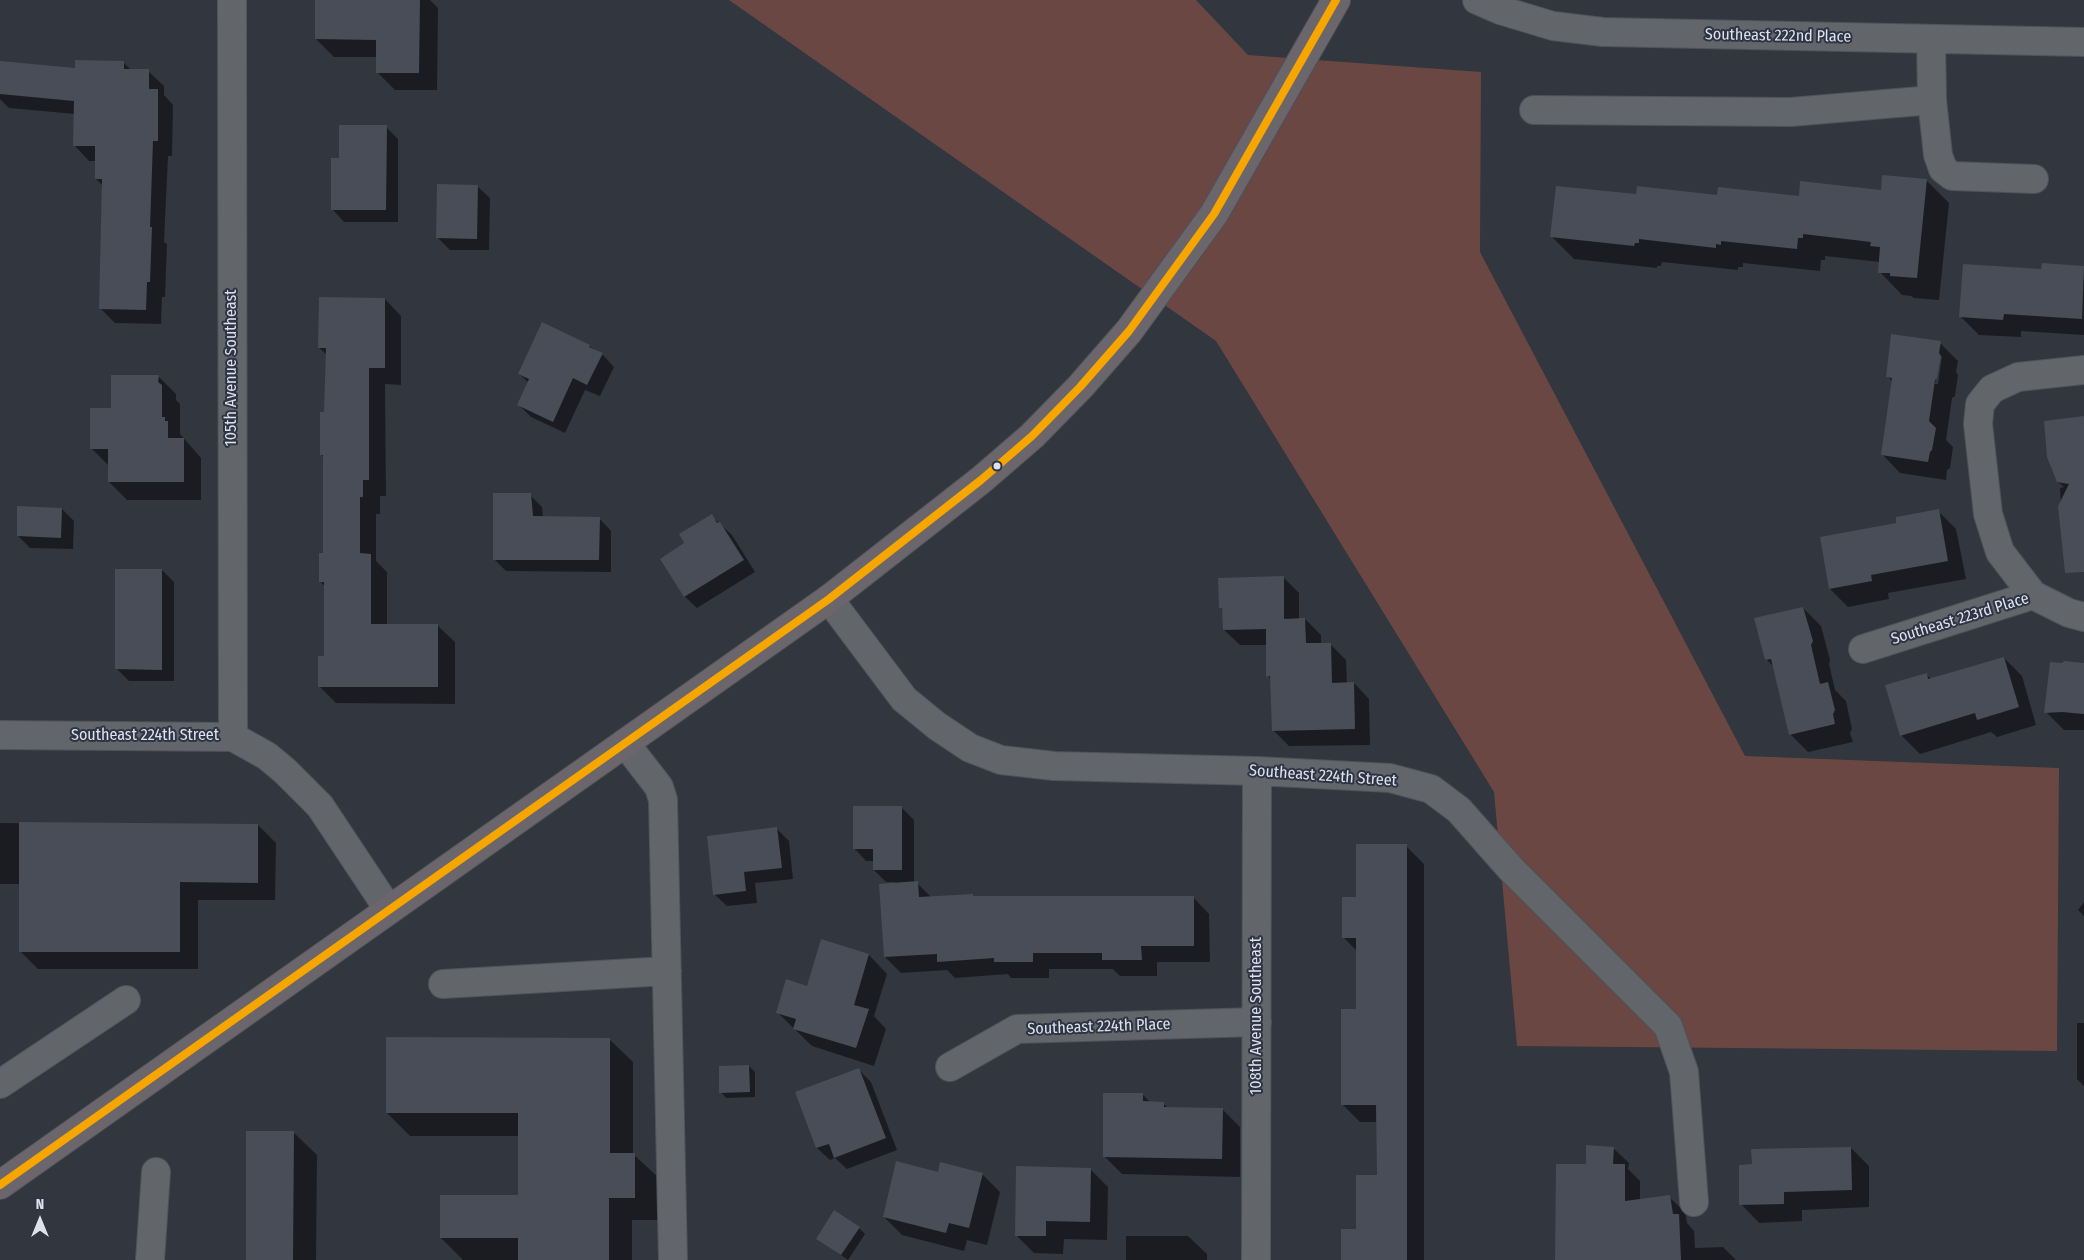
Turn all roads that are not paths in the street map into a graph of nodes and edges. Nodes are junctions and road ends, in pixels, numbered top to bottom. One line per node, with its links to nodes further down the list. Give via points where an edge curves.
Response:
1 (232, 0): 15 (street, 105th Avenue Southeast)
2 (1336, 0): 11 (main road, via 1214,214 1129,331 1032,436 982,480)
3 (1477, 0): 4 (street, Southeast 222nd Place, via 1553,26 1603,32)
4 (1931, 39): 5 (street, Southeast 222nd Place); 6 (street)
5 (2084, 42)
6 (1932, 100): 7 (street, via 1791,112); 8 (street, via 1938,156 1943,169 1952,176)
7 (1534, 110)
8 (2034, 179)
9 (2084, 370): 10 (street, via 2018,377 1992,388 1980,404 1978,424 1988,514 2000,552)
10 (2033, 595): 12 (street, Southeast 223rd Place); 13 (street, Southeast 223rd Place)
11 (829, 599): 16 (main road); 17 (street, Southeast 224th Street, via 904,699 970,748 1001,760 1054,766)
12 (2084, 617)
13 (1863, 649)
14 (0, 735): 15 (street, Southeast 224th Street)
15 (233, 737): 18 (street, Southeast 224th Street, via 267,756 320,806)
16 (625, 743): 18 (main road); 19 (street, via 659,787 663,800)
17 (1257, 771): 22 (street, 108th Avenue Southeast); 27 (street, Southeast 224th Street, via 1390,778 1431,789 1459,810 1511,869 1668,1026 1684,1072)
18 (389, 910): 26 (main road)
19 (667, 971): 20 (street); 29 (street)
20 (443, 984)
21 (126, 1000): 24 (street)
22 (1257, 1022): 23 (street, Southeast 224th Place, via 1017,1029); 30 (street, 108th Avenue Southeast)
23 (950, 1067)
24 (0, 1084)
25 (156, 1172): 28 (street)
26 (0, 1185)
27 (1694, 1202)
28 (150, 1260)
29 (673, 1260)
30 (1256, 1260)

